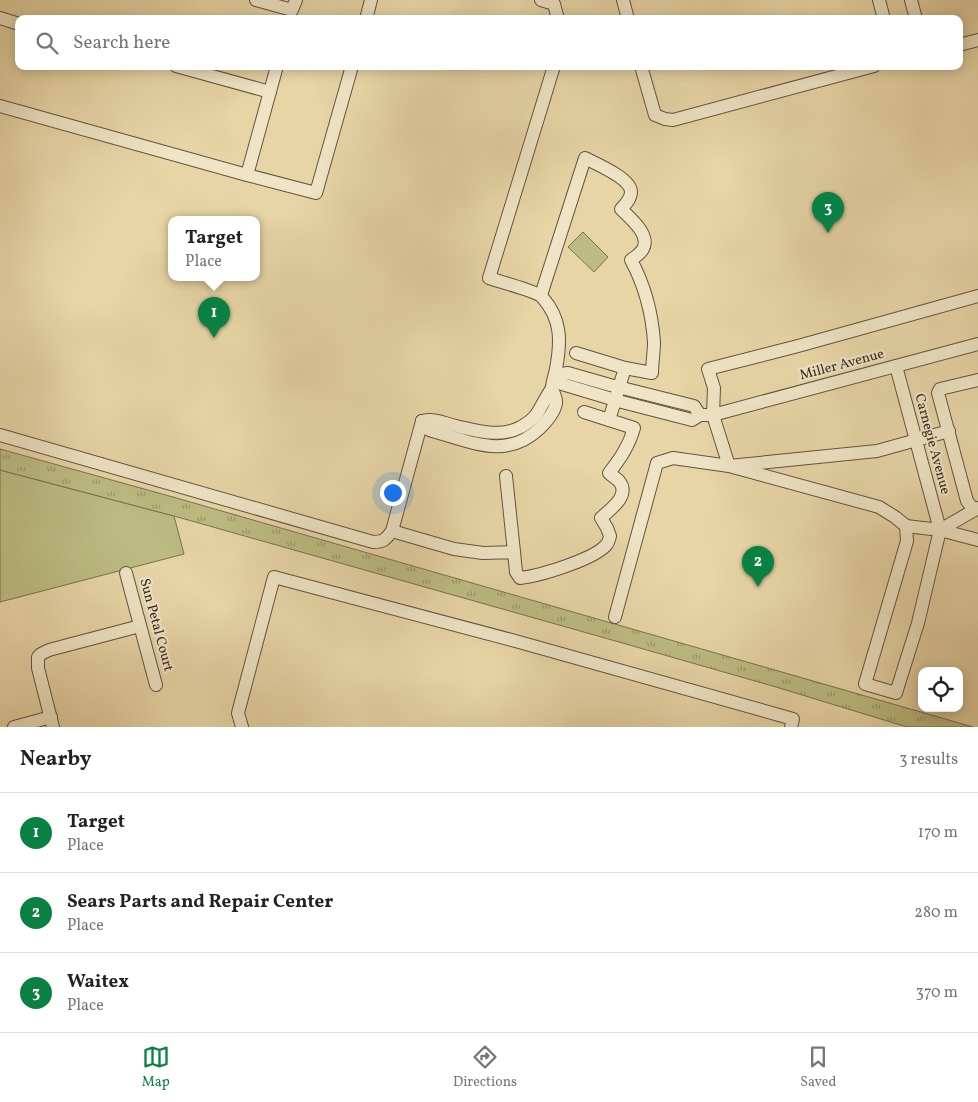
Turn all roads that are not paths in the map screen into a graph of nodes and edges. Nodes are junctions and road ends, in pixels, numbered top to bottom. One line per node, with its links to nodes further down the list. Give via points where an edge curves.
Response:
1 (256, 0): 7 (street)
2 (371, 0): 8 (street)
3 (541, 0): 9 (street, via 554,4)
4 (623, 0): 10 (street)
5 (879, 0): 11 (street)
6 (912, 0): 12 (street)
7 (293, 10)
8 (367, 15)
9 (557, 15)
10 (627, 15)
11 (883, 15)
12 (915, 15)
13 (0, 18): 14 (street)
14 (15, 23)
15 (978, 40): 16 (street)
16 (963, 44)
17 (190, 70): 23 (street)
18 (276, 70): 23 (street)
19 (351, 70): 25 (street, via 316,193)
20 (553, 70): 26 (street, via 489,278)
21 (643, 70): 22 (street, via 655,115 673,120)
22 (859, 70)
23 (270, 92): 25 (street)
24 (0, 106): 25 (street)
25 (247, 175)
26 (541, 295): 31 (street, via 585,158 624,179 630,186 630,198 621,209 641,230 645,240 644,248 631,260 650,308 654,343 652,373); 32 (street, via 558,324 560,337)
27 (978, 296): 38 (street, via 708,368 714,388)
28 (978, 344): 30 (street, Miller Avenue)
29 (576, 353): 31 (street)
30 (896, 366): 38 (street, Miller Avenue); 42 (street, Carnegie Avenue)
31 (625, 368): 34 (street)
32 (555, 375): 34 (street, via 568,372); 35 (street, Miller Avenue, via 562,384); 47 (street, via 552,388 556,402 552,412 533,435 520,442 504,447 486,446 432,431 422,421)
33 (978, 380): 40 (street, via 940,389 938,393)
34 (618, 387): 35 (street); 37 (street, via 694,406)
35 (615, 400): 37 (street, Miller Avenue, via 692,420); 39 (street)
36 (584, 412): 39 (street)
37 (700, 415): 38 (street, Miller Avenue)
38 (713, 415): 43 (street)
39 (609, 420): 50 (street, via 634,428 623,455 609,473 619,481 622,495 601,518 610,536 607,544 579,561 520,578 516,572)
40 (949, 431): 42 (street); 45 (street, via 967,501)
41 (0, 435): 47 (street, via 373,542 385,540)
42 (916, 440): 43 (street, via 877,451); 48 (street, Carnegie Avenue)
43 (729, 466): 46 (street, via 879,507); 52 (street, via 673,458 657,464)
44 (506, 476): 50 (street)
45 (976, 509): 48 (street)
46 (906, 526): 48 (street); 48 (street, via 907,541 865,684 896,693 918,623)
47 (392, 530): 50 (street, via 454,549 483,553)
48 (940, 530): 49 (street)
49 (978, 540)
50 (514, 552)
51 (126, 573): 53 (street, Sun Petal Court)
52 (615, 616)
53 (140, 626): 54 (street, Sun Petal Court); 55 (street, via 49,650 38,657)
54 (156, 685)
55 (52, 722): 56 (street)
56 (14, 727)
57 (242, 727): 58 (street, via 238,713 274,577 793,719)
58 (791, 727)

